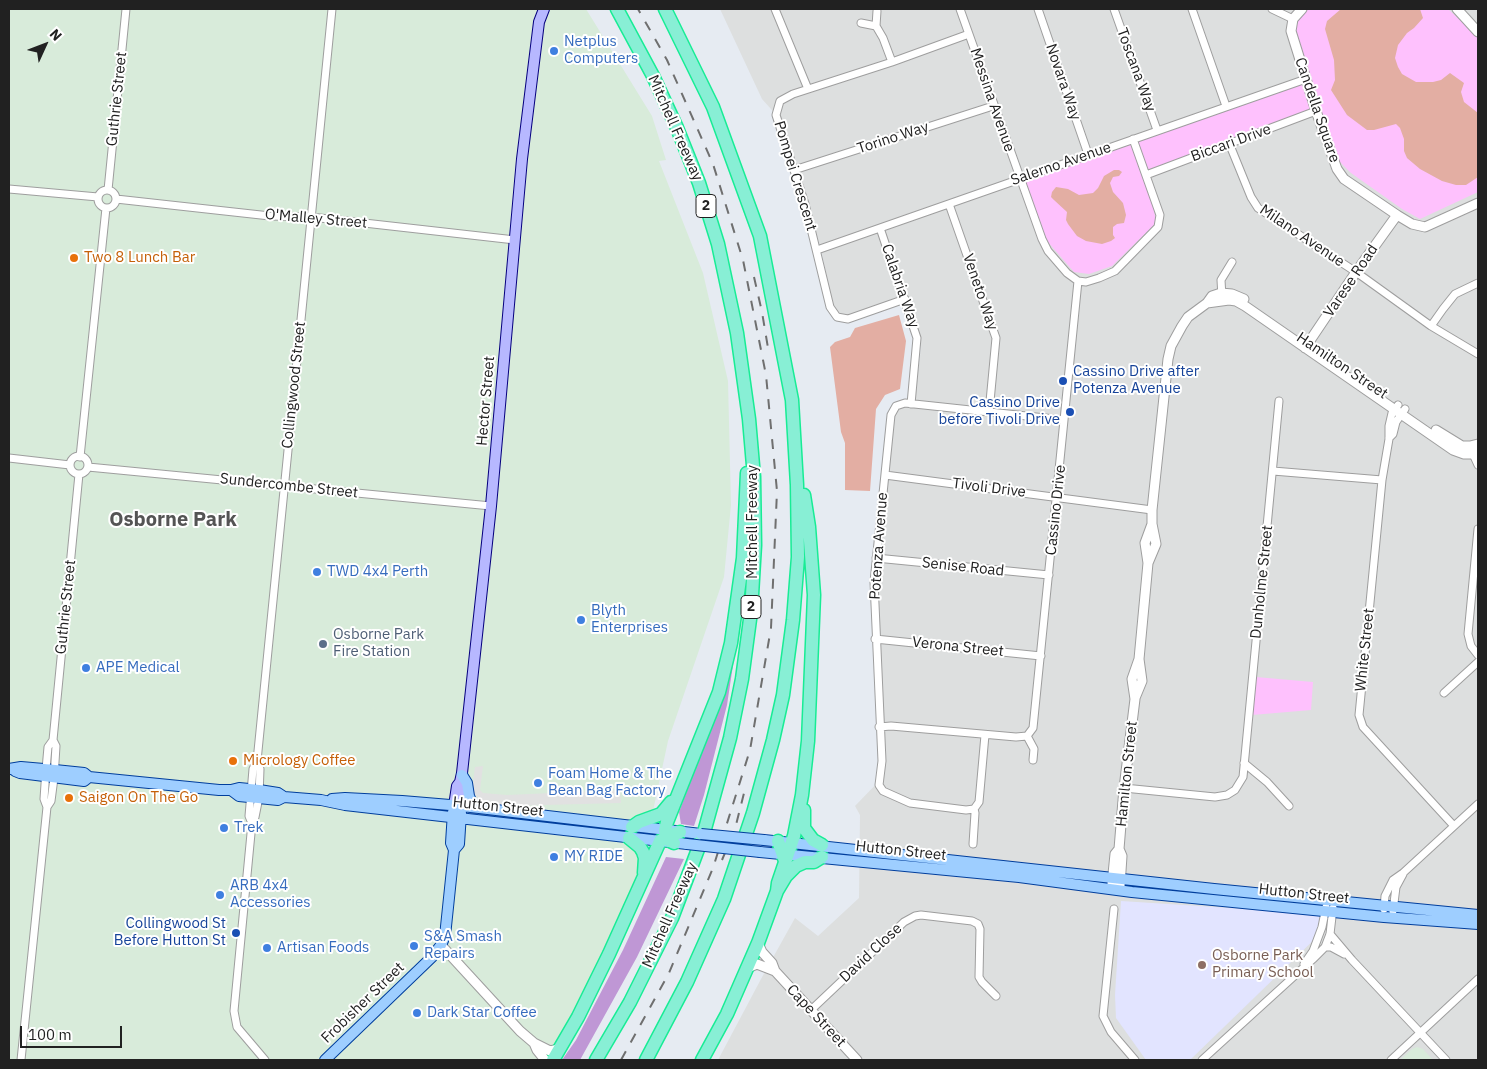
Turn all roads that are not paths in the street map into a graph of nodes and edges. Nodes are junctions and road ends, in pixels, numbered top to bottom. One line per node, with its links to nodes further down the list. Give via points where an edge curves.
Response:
1 (126, 9): 36 (street, Guthrie Street)
2 (332, 9): 43 (street, Collingwood Street)
3 (537, 9): 17 (main road, Hector Street)
4 (544, 9): 17 (main road, Hector Street)
5 (617, 9): 60 (highway, Mitchell Freeway / 2, via 661,93 699,183 728,289)
6 (665, 9): 62 (highway, via 713,107 760,236 792,400)
7 (776, 9): 24 (street)
8 (960, 9): 21 (street, Messina Avenue)
9 (1038, 9): 31 (street, Novara Way)
10 (1114, 9): 28 (street, Toscana Way)
11 (1192, 9): 26 (street)
12 (1272, 9): 16 (street)
13 (1302, 9): 16 (street)
14 (1457, 9): 20 (street)
15 (877, 12): 19 (street)
16 (1294, 20): 23 (street, Candella Square, via 1291,31)
17 (539, 22): 45 (main road, Hector Street)
18 (861, 23): 19 (street)
19 (876, 26): 22 (street)
20 (1478, 32)
21 (969, 34): 22 (street, Pompei Crescent); 25 (street, Messina Avenue)
22 (892, 62): 24 (street, Pompei Crescent)
23 (1306, 79): 26 (street, Salerno Avenue); 27 (street, Candella Square)
24 (808, 89): 32 (street, Pompei Crescent, via 780,102 776,115)
25 (993, 106): 32 (street, Torino Way); 34 (street, Messina Avenue)
26 (1226, 106): 28 (street, Salerno Avenue)
27 (1316, 111): 30 (street, Biccari Drive); 42 (street, Candella Square, via 1337,169 1344,179)
28 (1157, 130): 29 (street, Salerno Avenue)
29 (1133, 139): 31 (street, Salerno Avenue); 33 (street)
30 (1229, 143): 33 (street, Biccari Drive); 48 (street, Milano Avenue, via 1258,208)
31 (1088, 154): 34 (street, Salerno Avenue)
32 (794, 170): 46 (street, Pompei Crescent)
33 (1146, 175): 49 (street, via 1160,215 1158,227 1115,271)
34 (1019, 179): 40 (street, Salerno Avenue); 49 (street, Messina Avenue, via 1048,251)
35 (9, 189): 37 (street)
36 (108, 190): 37 (street); 38 (street)
37 (98, 197): 41 (street, via 101,206)
38 (116, 199): 41 (street, via 114,205); 43 (street, O'Malley Street, via 270,216)
39 (1478, 202): 42 (street, Candella Square, via 1424,227)
40 (949, 204): 44 (street, Salerno Avenue); 59 (street, Veneto Way, via 996,338)
41 (106, 208): 64 (street)
42 (1397, 215): 48 (street, Varese Road)
43 (311, 217): 45 (street, O'Malley Street); 73 (street, Collingwood Street)
44 (880, 228): 46 (street, Salerno Avenue); 52 (street, Calabria Way)
45 (515, 240): 75 (main road, Hector Street)
46 (816, 250): 52 (street, Pompei Crescent, via 830,307 836,317 848,319)
47 (1232, 262): 51 (street, via 1220,280)
48 (1356, 272): 53 (street, Milano Avenue); 54 (street, Varese Road)
49 (1078, 282): 61 (street, Cassino Drive)
50 (1478, 283): 53 (street, via 1455,294)
51 (1222, 296): 54 (street, Hamilton Street, via 1266,318); 76 (street, Hamilton Street, via 1188,318 1171,346)
52 (905, 299): 57 (street, Calabria Way, via 917,338)
53 (1431, 326): 55 (street, Milano Avenue)
54 (1307, 346): 58 (street, Hamilton Street)
55 (1478, 354)
56 (1279, 402): 69 (street, Dunholme Street)
57 (911, 404): 59 (street); 71 (street, Potenza Avenue, via 896,406 891,415)
58 (1400, 409): 63 (street, Hamilton Street, via 1453,450 1464,454); 72 (street, White Street, via 1389,439)
59 (989, 412): 61 (street)
60 (749, 419): 95 (highway, via 744,558 731,643 719,692); 143 (highway, Mitchell Freeway / 2, via 755,499 754,567 742,679 730,738 703,836 672,918 630,1002)
61 (1064, 420): 74 (street, Cassino Drive)
62 (796, 446): 96 (highway, via 809,527 814,594 808,741); 144 (highway, via 798,557 783,695 773,740 724,899)
63 (1476, 448): 67 (street)
64 (80, 457): 66 (street); 68 (street, via 85,459)
65 (9, 458): 66 (street)
66 (70, 465): 70 (street)
67 (1478, 465)
68 (88, 467): 70 (street); 73 (street, Sundercombe Street)
69 (1274, 471): 72 (street); 89 (street, Dunholme Street)
70 (79, 474): 91 (street, Guthrie Street, via 53,740 48,747)
71 (885, 475): 74 (street, Tivoli Drive); 78 (street, Potenza Avenue)
72 (1382, 480): 105 (street, White Street, via 1359,715 1363,727)
73 (284, 485): 75 (street, Sundercombe Street); 94 (street, Collingwood Street, via 258,760 253,769)
74 (1057, 497): 76 (street, Tivoli Drive); 79 (street, Cassino Drive)
75 (490, 506): 92 (main road, Hector Street)
76 (1152, 510): 93 (street, Hamilton Street, via 1152,524 1145,543 1148,563 1139,658 1132,679 1135,699)
77 (1478, 529): 81 (street, via 1468,634)
78 (876, 558): 79 (street, Senise Road); 80 (street, Potenza Avenue)
79 (1049, 575): 82 (street, Cassino Drive)
80 (875, 639): 82 (street, Verona Street); 85 (street, Potenza Avenue)
81 (1478, 655)
82 (1041, 656): 87 (street, Cassino Drive, via 1033,728)
83 (1478, 662): 84 (street)
84 (1444, 694)
85 (879, 727): 86 (street); 102 (street, Potenza Avenue, via 882,761 879,785 883,791 910,803)
86 (985, 735): 87 (street); 102 (street, via 979,802)
87 (1028, 736): 88 (street, Cassino Drive, via 1034,749)
88 (1033, 760)
89 (1244, 762): 93 (street, Dunholme Street, via 1243,777 1236,790 1227,795 1215,797); 100 (street)
90 (10, 769): 91 (main road, Hutton Street, via 21,767)
91 (50, 773): 94 (main road, Hutton Street, via 84,773 89,777 231,790 239,796); 138 (street, Guthrie Street, via 51,801 47,807)
92 (461, 778): 99 (main road, Hector Street, via 456,786); 101 (main road, via 467,783 472,803)
93 (1124, 788): 113 (street, Hamilton Street, via 1119,849 1115,854)
94 (255, 793): 97 (main road, Hutton Street, via 278,800 284,797); 139 (street, Collingwood Street, via 235,1020 243,1036)
95 (677, 794): 106 (highway, via 661,814 640,822); 108 (highway)
96 (802, 795): 111 (highway, via 794,836); 112 (highway, via 805,802 804,828)
97 (321, 800): 99 (main road, Hutton Street, via 345,798); 103 (main road, Hutton Street)
98 (1478, 804): 105 (street)
99 (458, 806): 101 (main road, Hutton Street); 103 (main road, Hector Street)
100 (1289, 806)
101 (480, 808): 106 (main road, Hutton Street)
102 (974, 809): 109 (street)
103 (457, 818): 104 (main road, Hutton Street); 107 (main road, Hector Street); 110 (main road, Hector Street, via 451,843)
104 (501, 823): 106 (main road, Hutton Street); 107 (main road, via 467,828)
105 (1454, 826): 118 (street, via 1393,880 1388,888)
106 (630, 832): 108 (main road, Hutton Street); 114 (highway, via 645,858)
107 (460, 836): 110 (main road, Hector Street)
108 (670, 836): 111 (main road, Hutton Street, bridge, via 760,852); 111 (main road, Hutton Street, bridge, via 764,840); 114 (highway)
109 (973, 844)
110 (454, 850): 126 (main road, Hector Street)
111 (783, 851): 112 (main road, Hutton Street); 116 (highway)
112 (822, 851): 113 (main road, Hutton Street); 115 (main road, Hutton Street); 116 (highway, via 814,862 805,862 791,870)
113 (1117, 878): 115 (street, Hamilton Street); 117 (main road, Hutton Street)
114 (643, 881): 137 (highway)
115 (1116, 890): 120 (main road, Hutton Street)
116 (777, 891): 125 (highway)
117 (1330, 900): 118 (main road, Hutton Street); 120 (street)
118 (1389, 906): 121 (main road, Hutton Street); 122 (street)
119 (1114, 909): 147 (street, via 1103,1016 1111,1032)
120 (1329, 912): 122 (main road, Hutton Street); 124 (street); 131 (street, via 1313,951)
121 (1478, 915)
122 (1388, 918): 123 (main road, Hutton Street)
123 (1478, 924)
124 (1330, 934): 127 (street); 128 (street)
125 (758, 943): 129 (highway); 130 (street, Cape Street)
126 (442, 945): 136 (street); 140 (main road, Frobisher Street)
127 (1325, 947): 128 (street, via 1331,946); 131 (street)
128 (1352, 960): 135 (street)
129 (748, 968): 130 (street, Cape Street, via 758,964); 145 (highway)
130 (775, 971): 134 (street, Cape Street)
131 (1298, 972): 148 (street)
132 (1478, 978): 135 (street)
133 (996, 996): 134 (street, David Close, via 979,977 980,928 977,923 921,915 904,922)
134 (811, 1010): 146 (street, Cape Street)
135 (1420, 1033): 149 (street); 150 (street)
136 (534, 1043): 137 (street, via 550,1051); 141 (street)
137 (561, 1048): 142 (highway)
138 (22, 1060)
139 (265, 1060)
140 (325, 1060)
141 (545, 1060)
142 (553, 1060)
143 (596, 1060)
144 (646, 1060)
145 (702, 1060)
146 (857, 1060)
147 (1135, 1060)
148 (1202, 1060)
149 (1391, 1060)
150 (1446, 1060)

